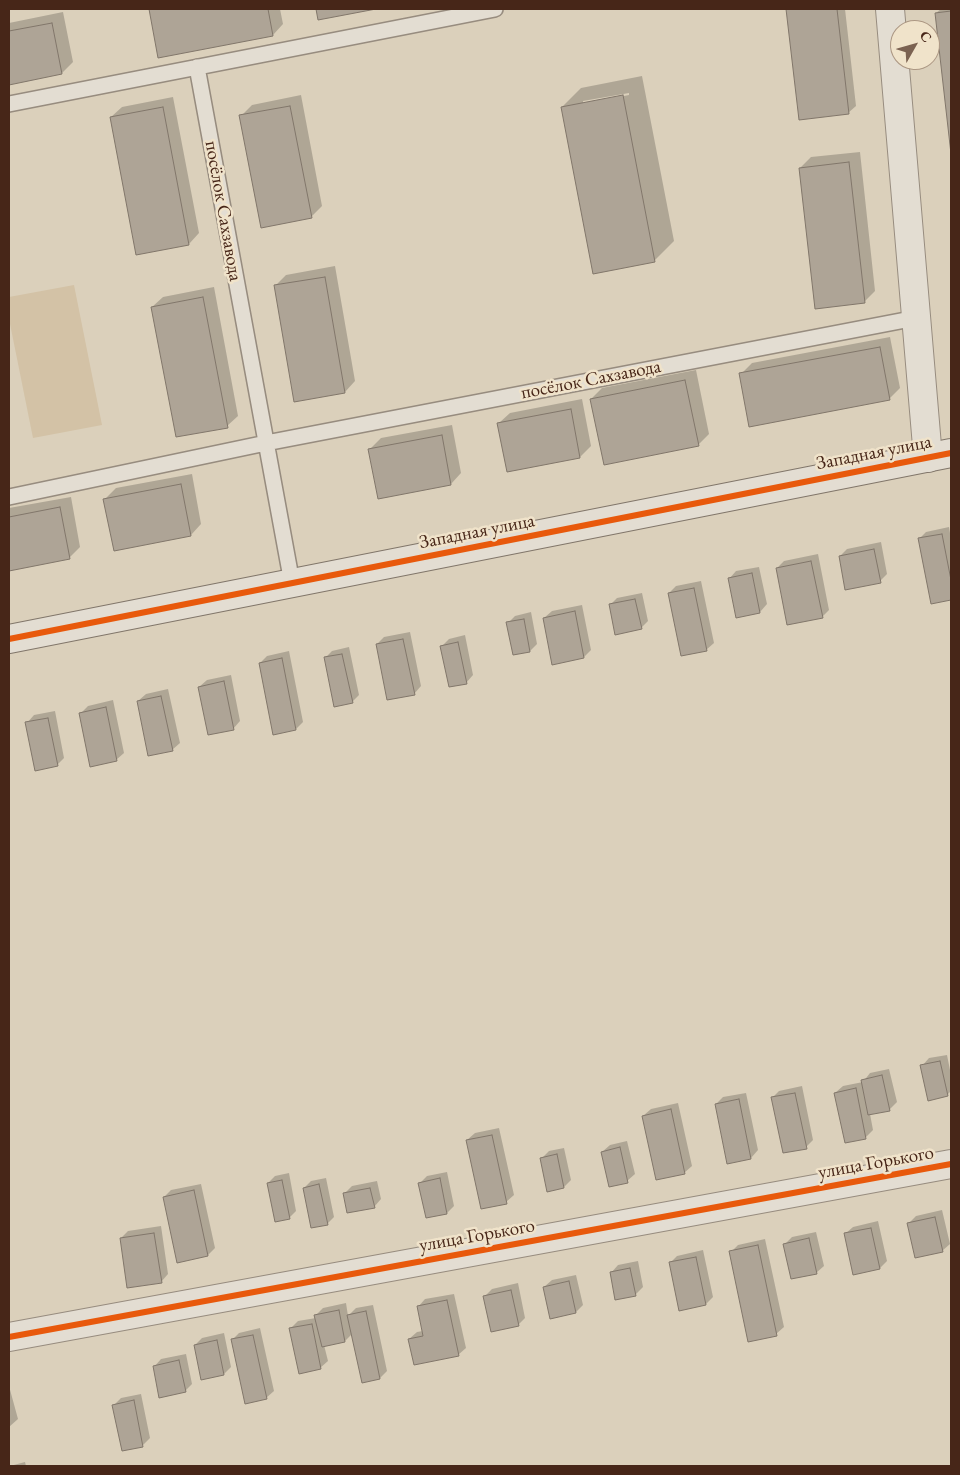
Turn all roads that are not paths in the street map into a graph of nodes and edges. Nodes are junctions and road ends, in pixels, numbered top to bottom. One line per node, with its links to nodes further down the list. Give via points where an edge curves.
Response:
1 (495, 9): 3 (lane)
2 (890, 9): 5 (street)
3 (197, 67): 4 (lane); 6 (lane, посёлок Сахзавода)
4 (9, 104)
5 (916, 318): 6 (lane, посёлок Сахзавода); 7 (street)
6 (266, 443): 8 (lane, посёлок Сахзавода); 9 (lane, посёлок Сахзавода)
7 (939, 455): 9 (street, Западная улица)
8 (9, 497)
9 (292, 584): 10 (street, Западная улица)
10 (9, 640)
11 (951, 1164): 12 (street, улица Горького)
12 (9, 1337)

